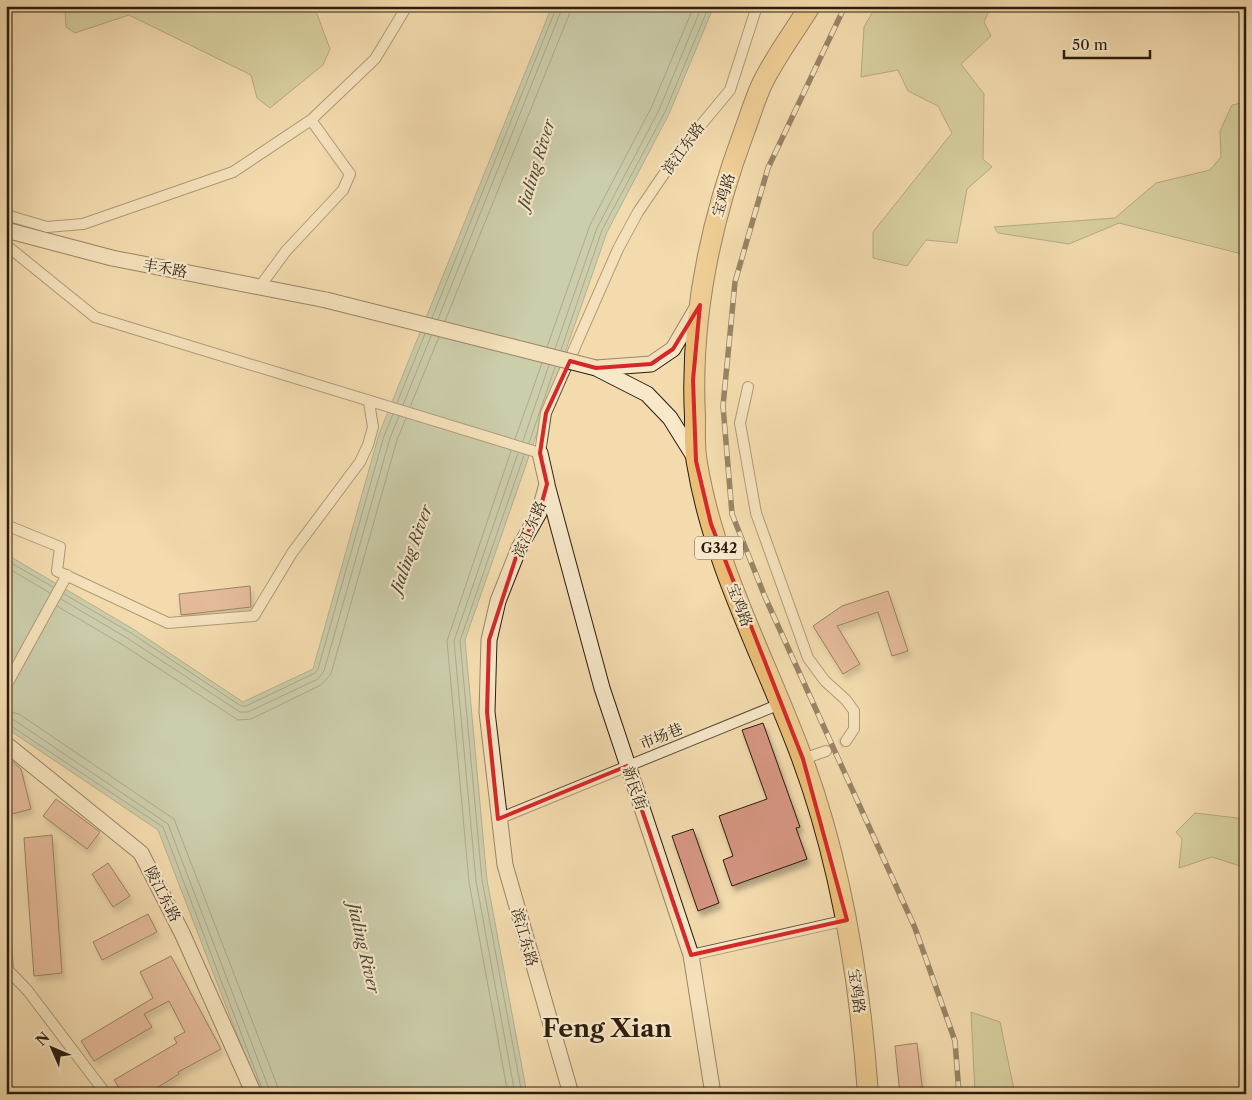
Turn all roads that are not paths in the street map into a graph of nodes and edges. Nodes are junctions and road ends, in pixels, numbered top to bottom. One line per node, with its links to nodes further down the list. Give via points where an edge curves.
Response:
1 (407, 6): 4 (street, via 375,59)
2 (756, 6): 13 (street, 滨江东路, via 730,90 682,149 638,212 618,249 546,414)
3 (810, 6): 9 (highway, 宝鸡路 / G342, via 762,83 735,156 711,234)
4 (311, 120): 5 (street, via 233,172 83,224 47,227); 8 (street, via 350,174 344,190 286,251)
5 (6, 215)
6 (6, 230): 8 (street, 丰禾路, via 112,258)
7 (6, 245): 12 (street, via 95,317)
8 (261, 285): 10 (street, 丰禾路, bridge)
9 (700, 304): 10 (street, via 673,348 651,364); 14 (highway, 宝鸡路 / G342, via 693,380)
10 (596, 368): 14 (street, via 647,394 670,418)
11 (748, 387): 20 (street, via 740,423 756,513 808,658 825,681 854,710 854,729)
12 (374, 403): 13 (street); 17 (street, via 373,427 360,462 292,552 254,616 168,623)
13 (535, 452): 15 (street, 滨江东路)
14 (696, 461): 19 (highway, 宝鸡路 / G342, via 714,533 735,595)
15 (547, 484): 24 (street, 新民街, via 602,688); 25 (street, 滨江东路, via 539,513 519,548 498,601 489,640 487,712)
16 (6, 525): 17 (street, via 60,547 57,570)
17 (67, 575): 18 (street)
18 (6, 686)
19 (780, 704): 23 (highway, 宝鸡路 / G342); 24 (street, 市场巷)
20 (846, 742)
21 (6, 744): 33 (street, 陵江东路, via 142,853 182,933)
22 (826, 751): 23 (street)
23 (803, 759): 27 (highway, 宝鸡路 / G342, via 832,855)
24 (627, 766): 25 (street, 市场巷); 30 (street, 新民街)
25 (498, 819): 34 (street, 滨江东路, via 504,865)
26 (6, 841): 28 (street)
27 (847, 920): 30 (street); 36 (highway, 宝鸡路 / G342, via 864,1034)
28 (6, 932)
29 (6, 942): 31 (street)
30 (691, 955): 35 (street, 新民街)
31 (7, 969): 32 (street)
32 (106, 1094)
33 (254, 1094)
34 (571, 1094)
35 (713, 1094)
36 (868, 1094)

